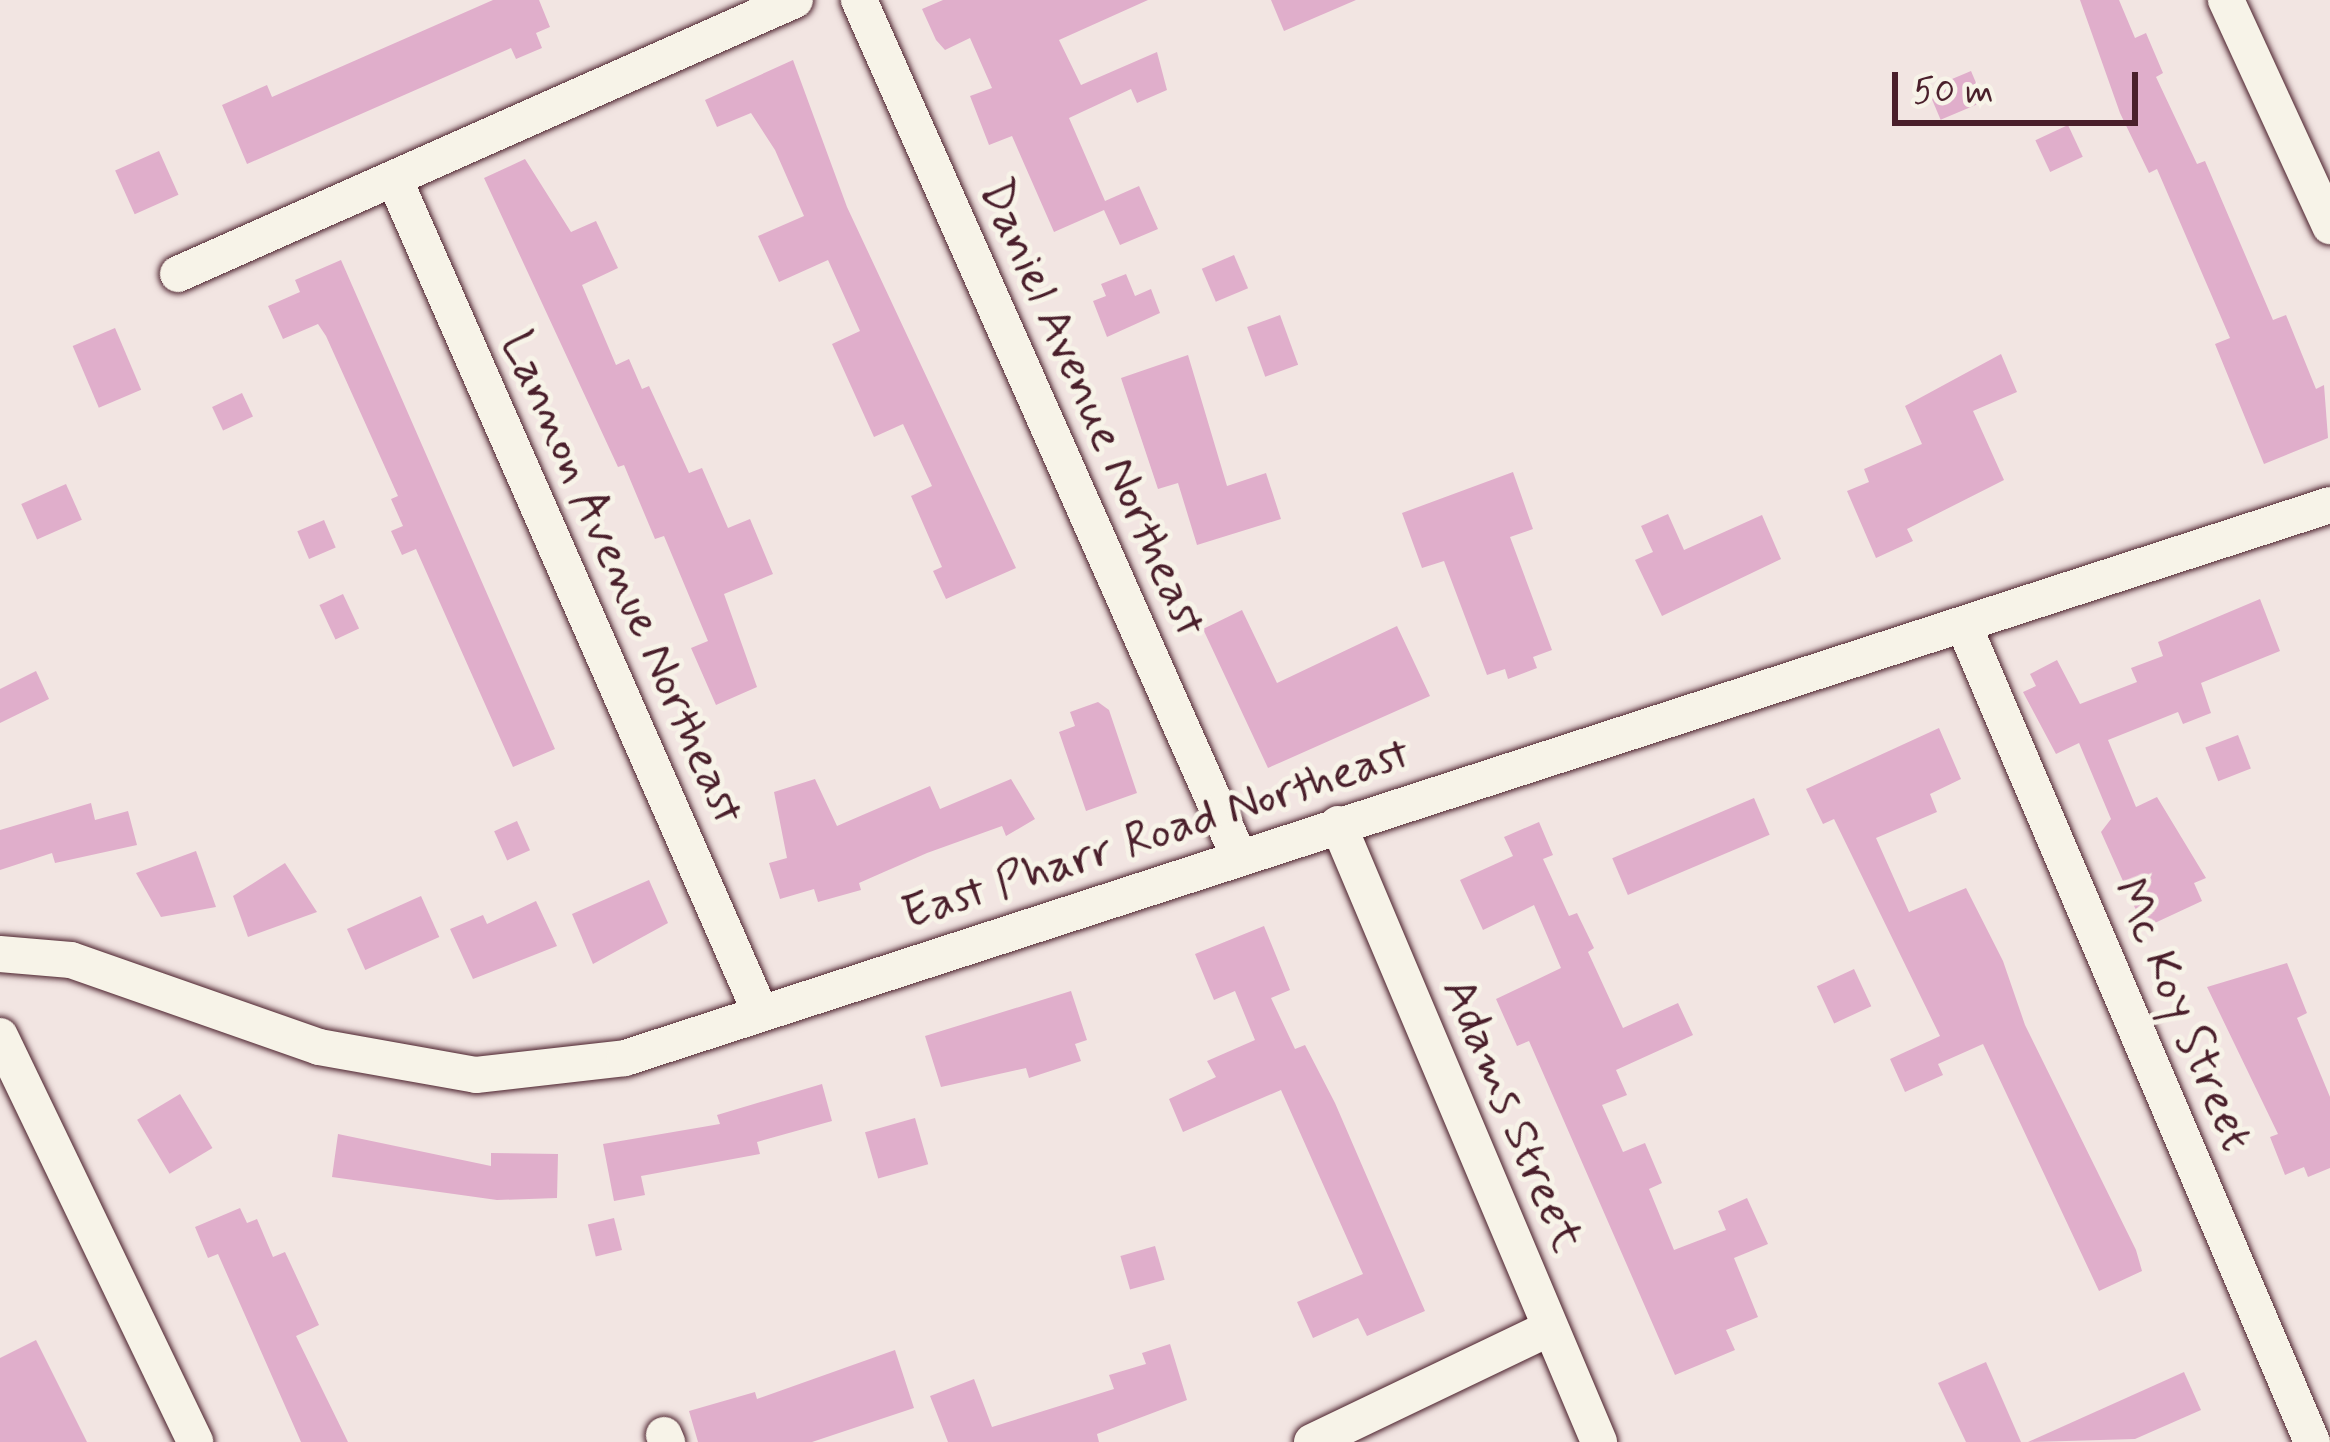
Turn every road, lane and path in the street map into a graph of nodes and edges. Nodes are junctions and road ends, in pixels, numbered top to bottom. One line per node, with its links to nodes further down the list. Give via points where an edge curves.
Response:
1 (795, 0): 4 (street)
2 (859, 0): 10 (street, Daniel Avenue Northeast)
3 (2226, 0): 5 (street)
4 (396, 183): 6 (street); 12 (street, Lannon Avenue Northeast)
5 (2330, 226)
6 (178, 274)
7 (2330, 505): 8 (street, East Pharr Road Northeast)
8 (1964, 626): 9 (street, East Pharr Road Northeast); 18 (street, Mc Koy Street)
9 (1338, 824): 10 (street, East Pharr Road Northeast); 14 (street, Adams Street)
10 (1238, 855): 12 (street, East Pharr Road Northeast)
11 (0, 955): 12 (street, East Pharr Road Northeast, via 70,960 319,1047 476,1075 625,1058)
12 (760, 1012)
13 (0, 1036): 15 (street)
14 (1550, 1328): 16 (street); 17 (street, Adams Street)
15 (195, 1442)
16 (1312, 1442)
17 (1599, 1442)
18 (2312, 1442)

